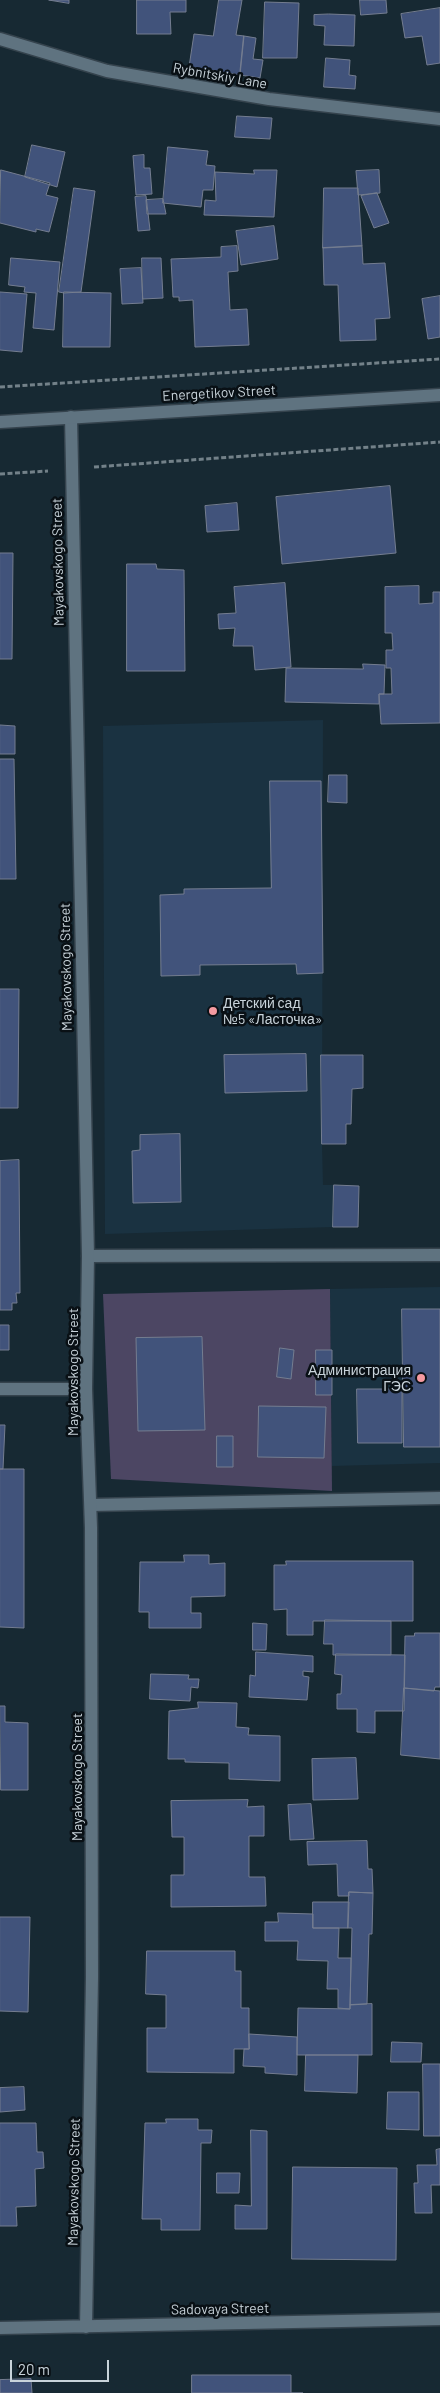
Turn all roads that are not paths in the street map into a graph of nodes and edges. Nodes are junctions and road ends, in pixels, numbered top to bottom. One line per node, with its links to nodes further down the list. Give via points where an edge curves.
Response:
1 (0, 38): 2 (street, Rybnitskiy Lane, via 106,71 269,99)
2 (440, 119)
3 (440, 395): 4 (street, Energetikov Street)
4 (71, 417): 5 (street, Energetikov Street); 7 (street, Mayakovskogo Street)
5 (0, 422)
6 (440, 1255): 7 (street)
7 (88, 1256): 9 (street, Mayakovskogo Street)
8 (0, 1389): 9 (street)
9 (86, 1389): 11 (street, Mayakovskogo Street)
10 (440, 1498): 11 (street)
11 (90, 1505): 13 (street, Mayakovskogo Street, via 92,1977)
12 (440, 2319): 13 (street, Sadovaya Street)
13 (86, 2327): 14 (street, Sadovaya Street)
14 (0, 2328)

